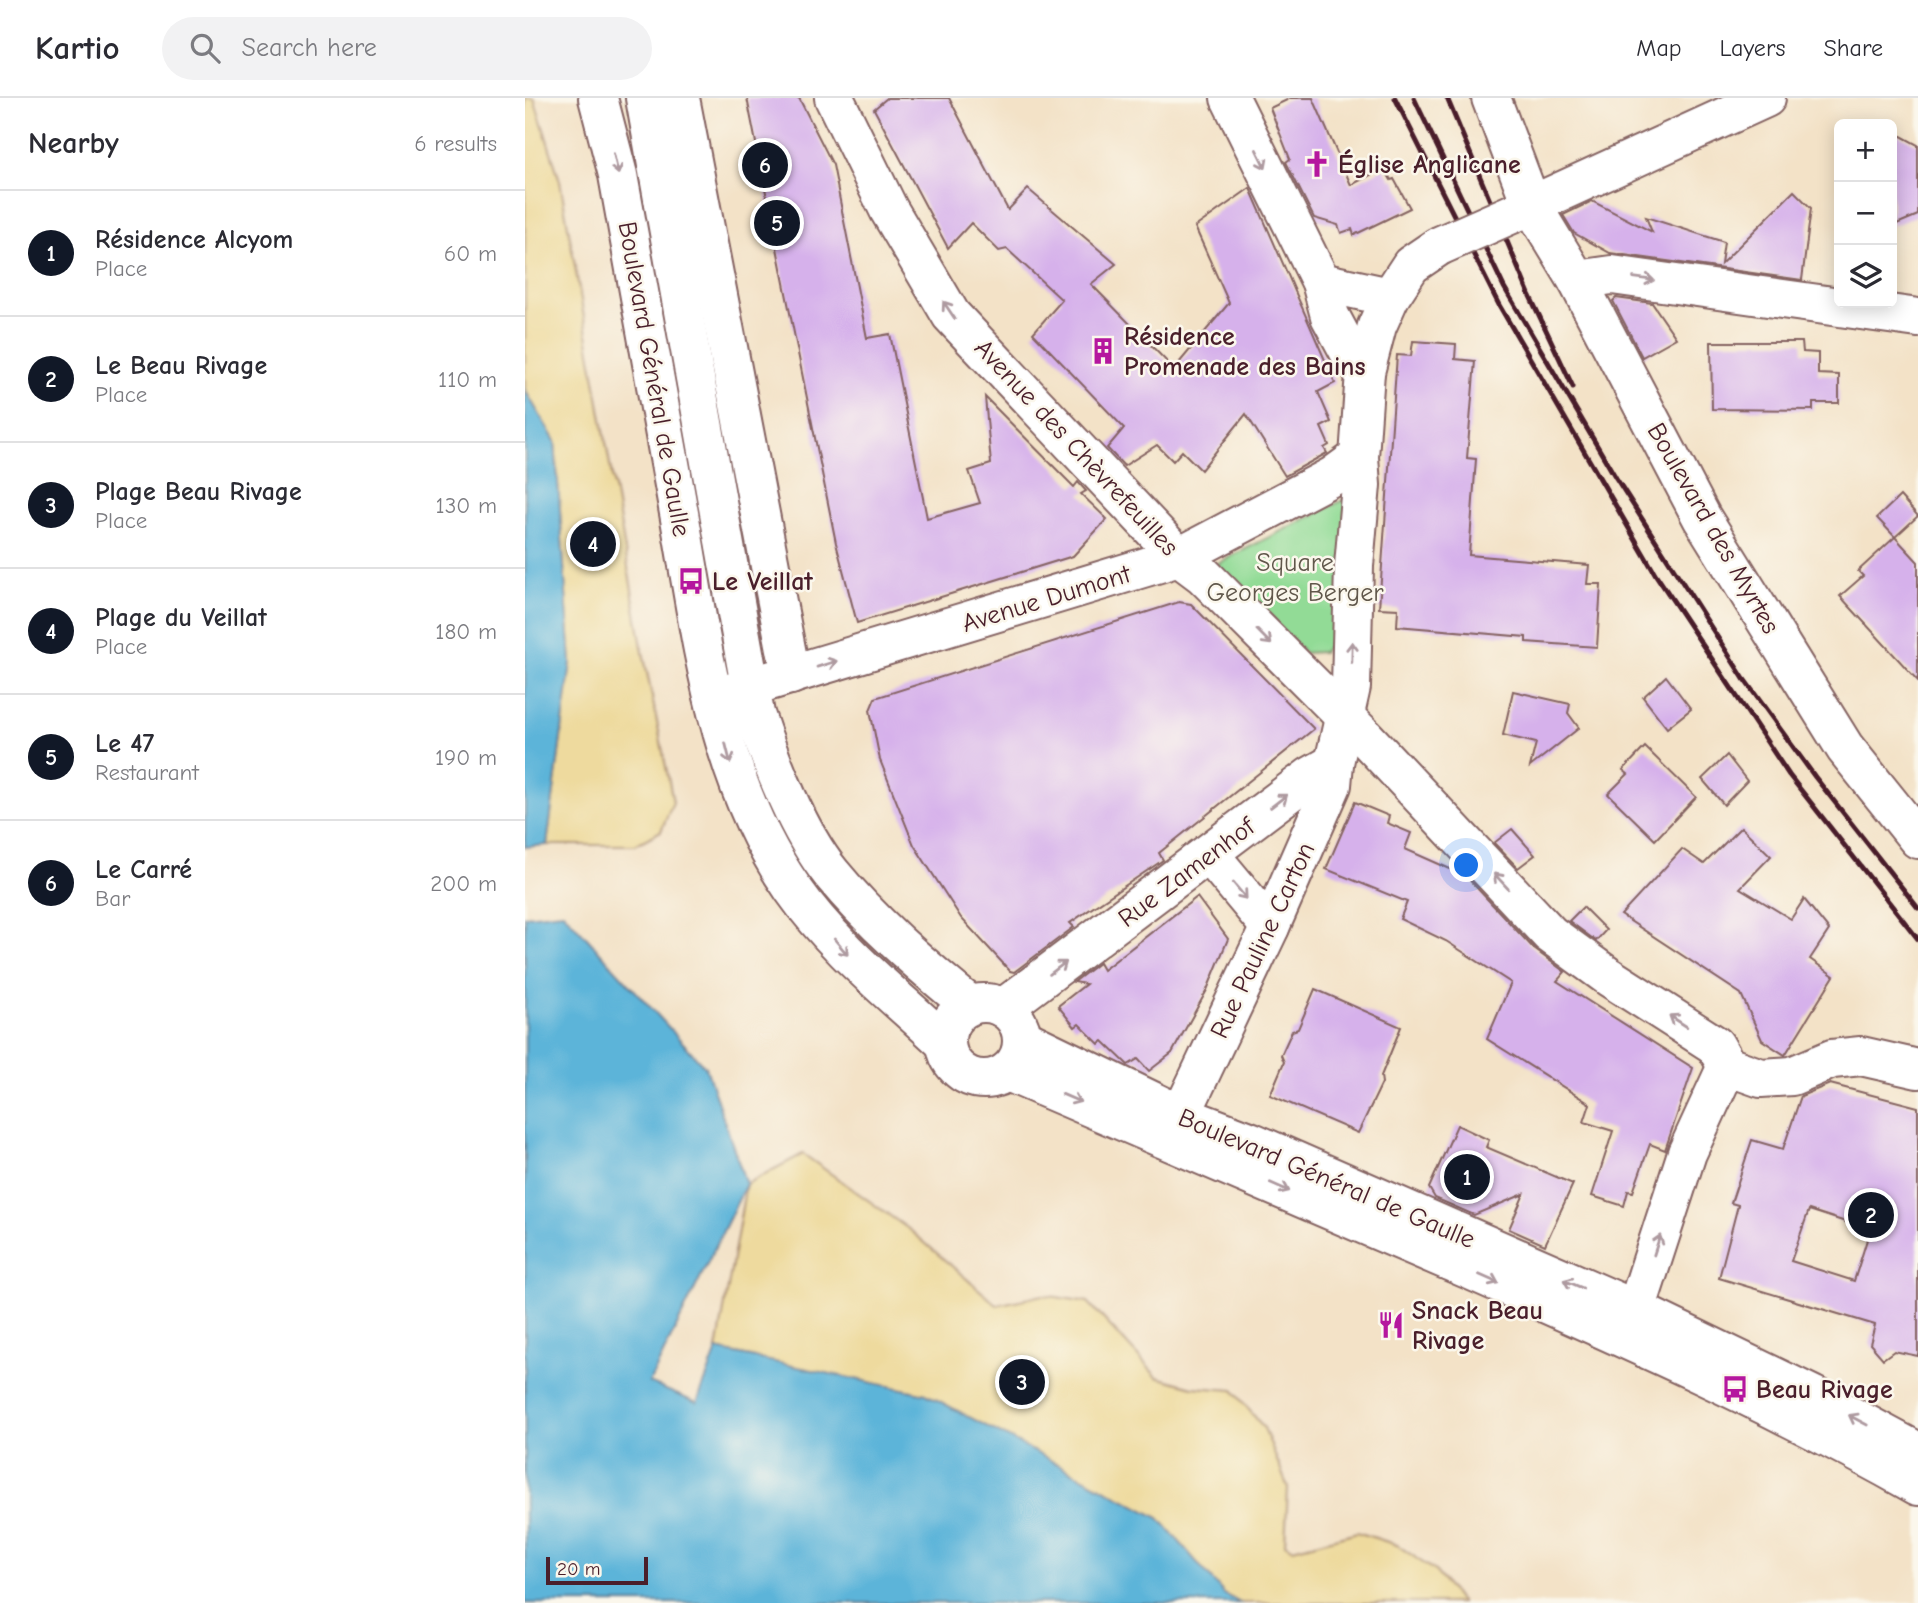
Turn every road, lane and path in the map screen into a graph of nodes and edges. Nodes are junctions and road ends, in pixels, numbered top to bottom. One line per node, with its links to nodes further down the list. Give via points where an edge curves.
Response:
1 (598, 98): 18 (street, Boulevard Général de Gaulle, one-way to 18, via 618,174)
2 (645, 98): 17 (street, Boulevard Général de Gaulle)
3 (680, 98): 16 (street)
4 (834, 98): 15 (street, Avenue des Chèvrefeuilles, one-way to 4, via 951,315 889,211)
5 (1230, 98): 10 (street, one-way to 10)
6 (1491, 98): 8 (street, Boulevard des Myrtes)
7 (1766, 98): 8 (street)
8 (1523, 209): 9 (street, Boulevard des Myrtes); 11 (street, bridge, via 1439,246 1411,265)
9 (1577, 280): 12 (street, one-way to 12, via 1612,275); 21 (street, Boulevard des Myrtes, via 1702,518 1845,748)
10 (1321, 282): 11 (street); 13 (street, via 1330,316)
11 (1390, 297): 13 (street)
12 (1918, 318)
13 (1365, 372): 14 (street)
14 (1359, 457): 15 (street, Avenue Dumont, via 1333,476); 19 (street, one-way to 14, via 1352,687)
15 (1179, 557): 16 (street, Avenue Dumont, one-way to 15); 19 (street, Avenue des Chèvrefeuilles, one-way to 19, via 1203,575)
16 (791, 675): 17 (street, Avenue Dumont)
17 (751, 687): 18 (street, Avenue Dumont); 24 (street, Boulevard Général de Gaulle, via 766,749 829,871 896,943)
18 (714, 697): 25 (street, Boulevard Général de Gaulle, one-way to 25, via 731,768 758,830 793,889 847,955)
19 (1345, 720): 20 (street); 26 (street, Avenue des Chèvrefeuilles, one-way to 19, via 1716,1045 1550,934)
20 (1334, 763): 22 (street, Rue Zamenhof, one-way to 20); 23 (street, Rue Pauline Carton, via 1332,785)
21 (1918, 839)
22 (1210, 855): 23 (street, one-way to 23); 24 (street, Rue Zamenhof, one-way to 22)
23 (1270, 927): 28 (street, Rue Pauline Carton)
24 (1001, 1031): 25 (street, via 951,1020); 25 (street, Boulevard Général de Gaulle, via 985,1080 972,1079 953,1064); 28 (street, Boulevard Général de Gaulle); 30 (street, Boulevard Général de Gaulle, one-way to 30, via 1252,1174)
25 (945, 1043)
26 (1727, 1066): 27 (street, via 1761,1078 1792,1076 1832,1059 1861,1056); 29 (street, one-way to 26, via 1687,1153)
27 (1918, 1069)
28 (1181, 1115): 29 (street, Boulevard Général de Gaulle, one-way to 28)
29 (1636, 1310): 30 (street); 31 (street, Boulevard Général de Gaulle, one-way to 29)
30 (1579, 1318): 32 (street, Boulevard Général de Gaulle, via 1821,1431)
31 (1918, 1452)
32 (1918, 1486)

